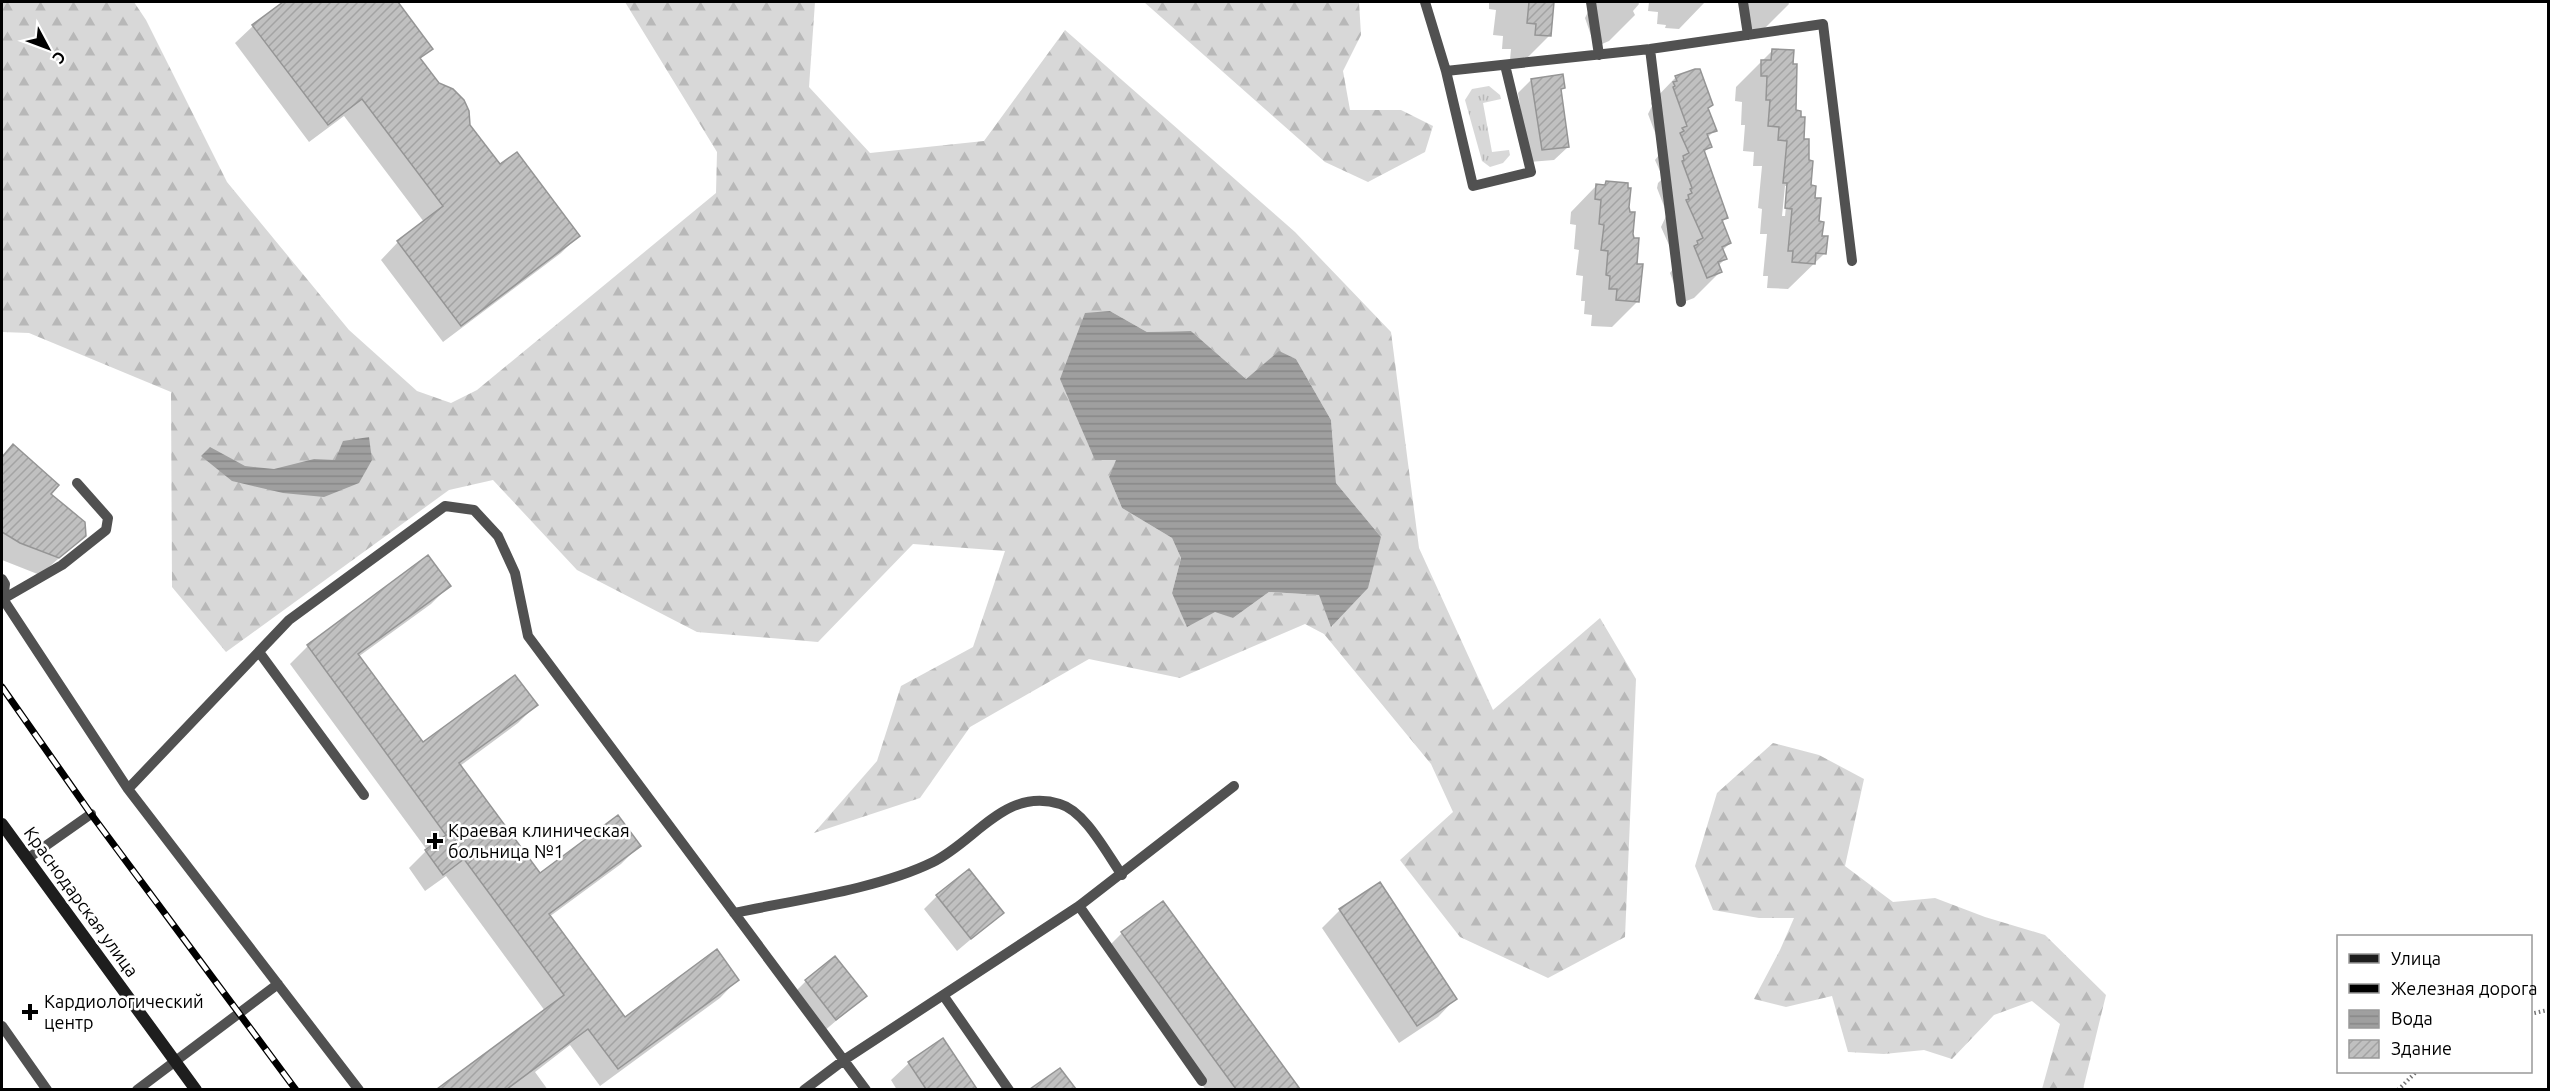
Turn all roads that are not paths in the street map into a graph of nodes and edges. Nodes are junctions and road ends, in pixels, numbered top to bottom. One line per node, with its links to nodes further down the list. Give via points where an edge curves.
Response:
1 (1425, 2): 8 (lane)
2 (1591, 2): 6 (lane)
3 (1743, 2): 4 (lane)
4 (1748, 35): 5 (lane); 9 (lane, via 1822,24)
5 (1650, 49): 6 (lane); 10 (lane)
6 (1599, 55): 7 (lane)
7 (1505, 64): 8 (lane); 8 (lane, via 1531,172 1473,186)
8 (1446, 71)
9 (1852, 261)
10 (1681, 302)
11 (77, 483): 13 (lane, via 108,518 106,530 63,564)
12 (2, 579): 13 (lane)
13 (3, 599): 16 (lane)
14 (259, 652): 16 (lane); 17 (lane); 23 (lane, via 289,620 445,506 474,510 498,536 514,573 528,636)
15 (1234, 786): 21 (lane)
16 (128, 789): 24 (lane)
17 (364, 795)
18 (91, 814): 20 (lane)
19 (2, 824): 20 (main road, Краснодарская улица)
20 (27, 859): 28 (main road, Краснодарская улица)
21 (1122, 875): 22 (lane); 23 (lane, via 1080,816 1061,804 1034,801 1011,806 934,861 888,880)
22 (1079, 906): 25 (lane); 29 (lane)
23 (734, 913): 27 (lane)
24 (278, 984): 28 (lane); 33 (lane)
25 (943, 995): 27 (lane); 36 (lane)
26 (2, 1026): 30 (lane)
27 (844, 1060): 34 (lane); 35 (lane)
28 (175, 1061): 31 (lane); 32 (main road, Краснодарская улица)
29 (1202, 1081)
30 (47, 1089)
31 (137, 1089)
32 (196, 1089)
33 (359, 1089)
34 (804, 1089)
35 (866, 1089)
36 (1009, 1089)

